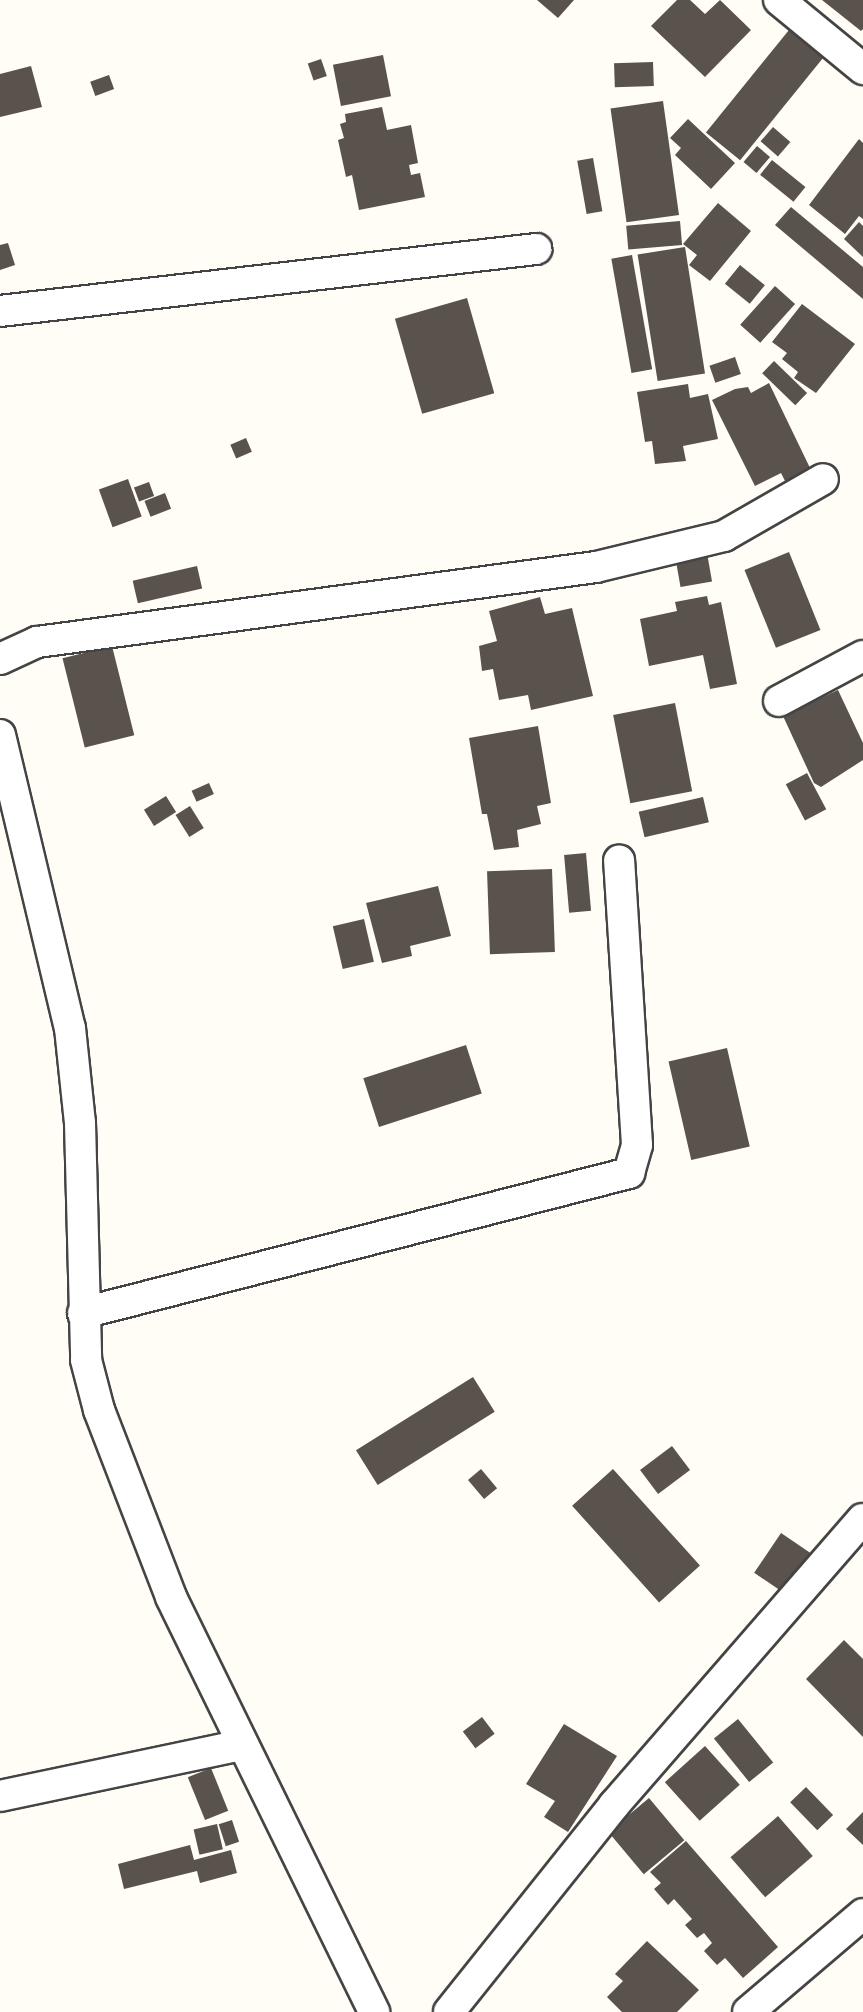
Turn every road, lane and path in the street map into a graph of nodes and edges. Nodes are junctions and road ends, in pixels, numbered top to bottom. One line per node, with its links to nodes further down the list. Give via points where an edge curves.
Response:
1 (779, 0): 2 (street)
2 (863, 69)
3 (536, 249): 4 (street)
4 (0, 311)
5 (823, 479): 7 (street, via 724,536 596,567 37,642)
6 (863, 656): 8 (street)
7 (0, 659)
8 (779, 701)
9 (0, 735): 11 (street, via 70,1028 80,1123)
10 (619, 861): 11 (street, via 637,1145 629,1173)
11 (83, 1313): 13 (street, via 86,1360 99,1410 171,1597)
12 (863, 1519): 17 (street, via 585,1839)
13 (241, 1745): 14 (street); 16 (street)
14 (0, 1796)
15 (863, 1914): 18 (street)
16 (374, 2012)
17 (449, 2012)
18 (748, 2012)

